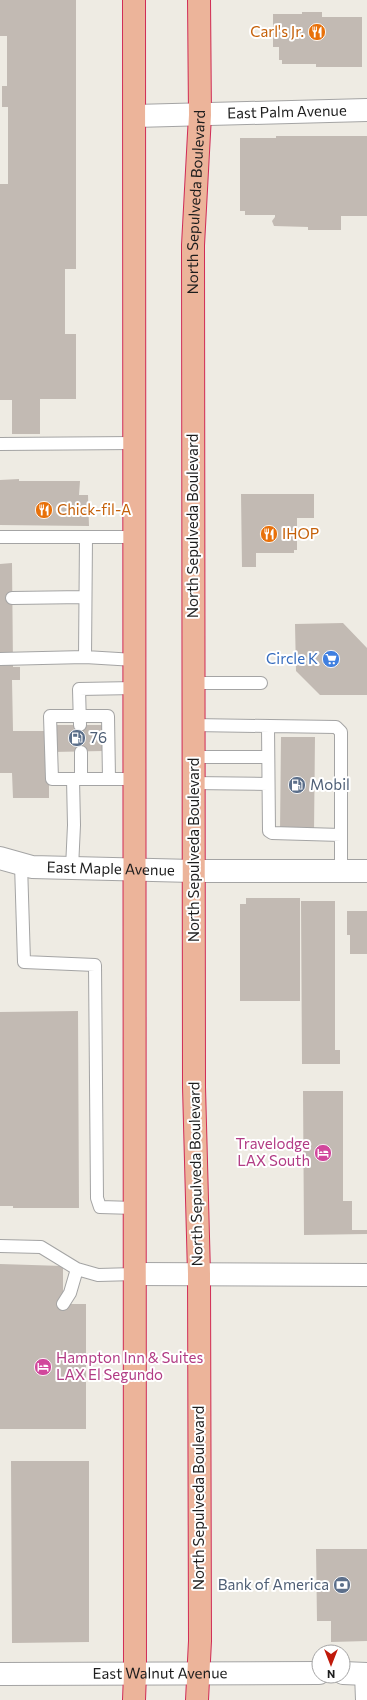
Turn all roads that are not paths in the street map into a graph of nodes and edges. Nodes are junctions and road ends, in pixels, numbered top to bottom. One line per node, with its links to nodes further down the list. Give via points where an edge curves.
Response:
1 (134, 0): 5 (highway)
2 (199, 0): 4 (highway, North Sepulveda Boulevard)
3 (367, 110): 4 (street, East Palm Avenue)
4 (200, 115): 5 (street, East Palm Avenue); 16 (highway, North Sepulveda Boulevard, via 193,245)
5 (135, 116): 6 (highway)
6 (135, 443): 7 (lane); 10 (highway)
7 (0, 444)
8 (0, 537): 9 (lane)
9 (86, 537): 10 (lane); 11 (lane)
10 (135, 537): 15 (highway)
11 (85, 597): 12 (lane); 13 (lane)
12 (12, 598)
13 (85, 657): 14 (lane); 15 (lane)
14 (0, 659)
15 (135, 660): 18 (highway)
16 (193, 683): 17 (lane); 20 (highway, North Sepulveda Boulevard)
17 (261, 683)
18 (135, 688): 19 (lane, via 79,689); 27 (highway)
19 (80, 720): 25 (lane, via 50,716 52,779); 26 (lane, via 108,716)
20 (193, 725): 21 (lane); 23 (highway, North Sepulveda Boulevard)
21 (268, 727): 24 (lane); 30 (lane, via 339,729)
22 (81, 752): 25 (lane)
23 (193, 757): 24 (lane); 28 (highway, North Sepulveda Boulevard)
24 (268, 757): 29 (lane)
25 (77, 779): 26 (lane); 33 (lane)
26 (109, 779): 27 (lane)
27 (136, 779): 34 (highway)
28 (193, 783): 29 (lane); 35 (highway, North Sepulveda Boulevard)
29 (268, 784): 30 (lane, via 268,828 272,833)
30 (341, 835): 36 (lane)
31 (0, 858): 32 (street, East Maple Avenue)
32 (20, 864): 33 (street, East Maple Avenue, via 32,867); 38 (lane, via 24,962 95,965 97,1198 100,1207)
33 (72, 868): 34 (street, East Maple Avenue)
34 (135, 869): 35 (street, East Maple Avenue); 38 (highway)
35 (193, 871): 36 (street, East Maple Avenue); 42 (highway, North Sepulveda Boulevard, via 194,1086)
36 (341, 871): 37 (street, East Maple Avenue)
37 (367, 871)
38 (135, 1208): 41 (highway)
39 (0, 1246): 40 (lane, via 41,1246)
40 (77, 1269): 41 (lane, via 98,1274); 44 (lane, via 70,1293)
41 (135, 1274): 42 (street); 48 (highway)
42 (199, 1274): 43 (street); 49 (highway, North Sepulveda Boulevard)
43 (367, 1274)
44 (63, 1304)
45 (311, 1673): 49 (street, East Walnut Avenue)
46 (357, 1673): 52 (lane)
47 (0, 1674): 48 (street, East Walnut Avenue)
48 (135, 1674): 49 (street, East Walnut Avenue); 50 (highway)
49 (199, 1674): 51 (highway, North Sepulveda Boulevard)
50 (134, 1700)
51 (197, 1700)
52 (362, 1700)

